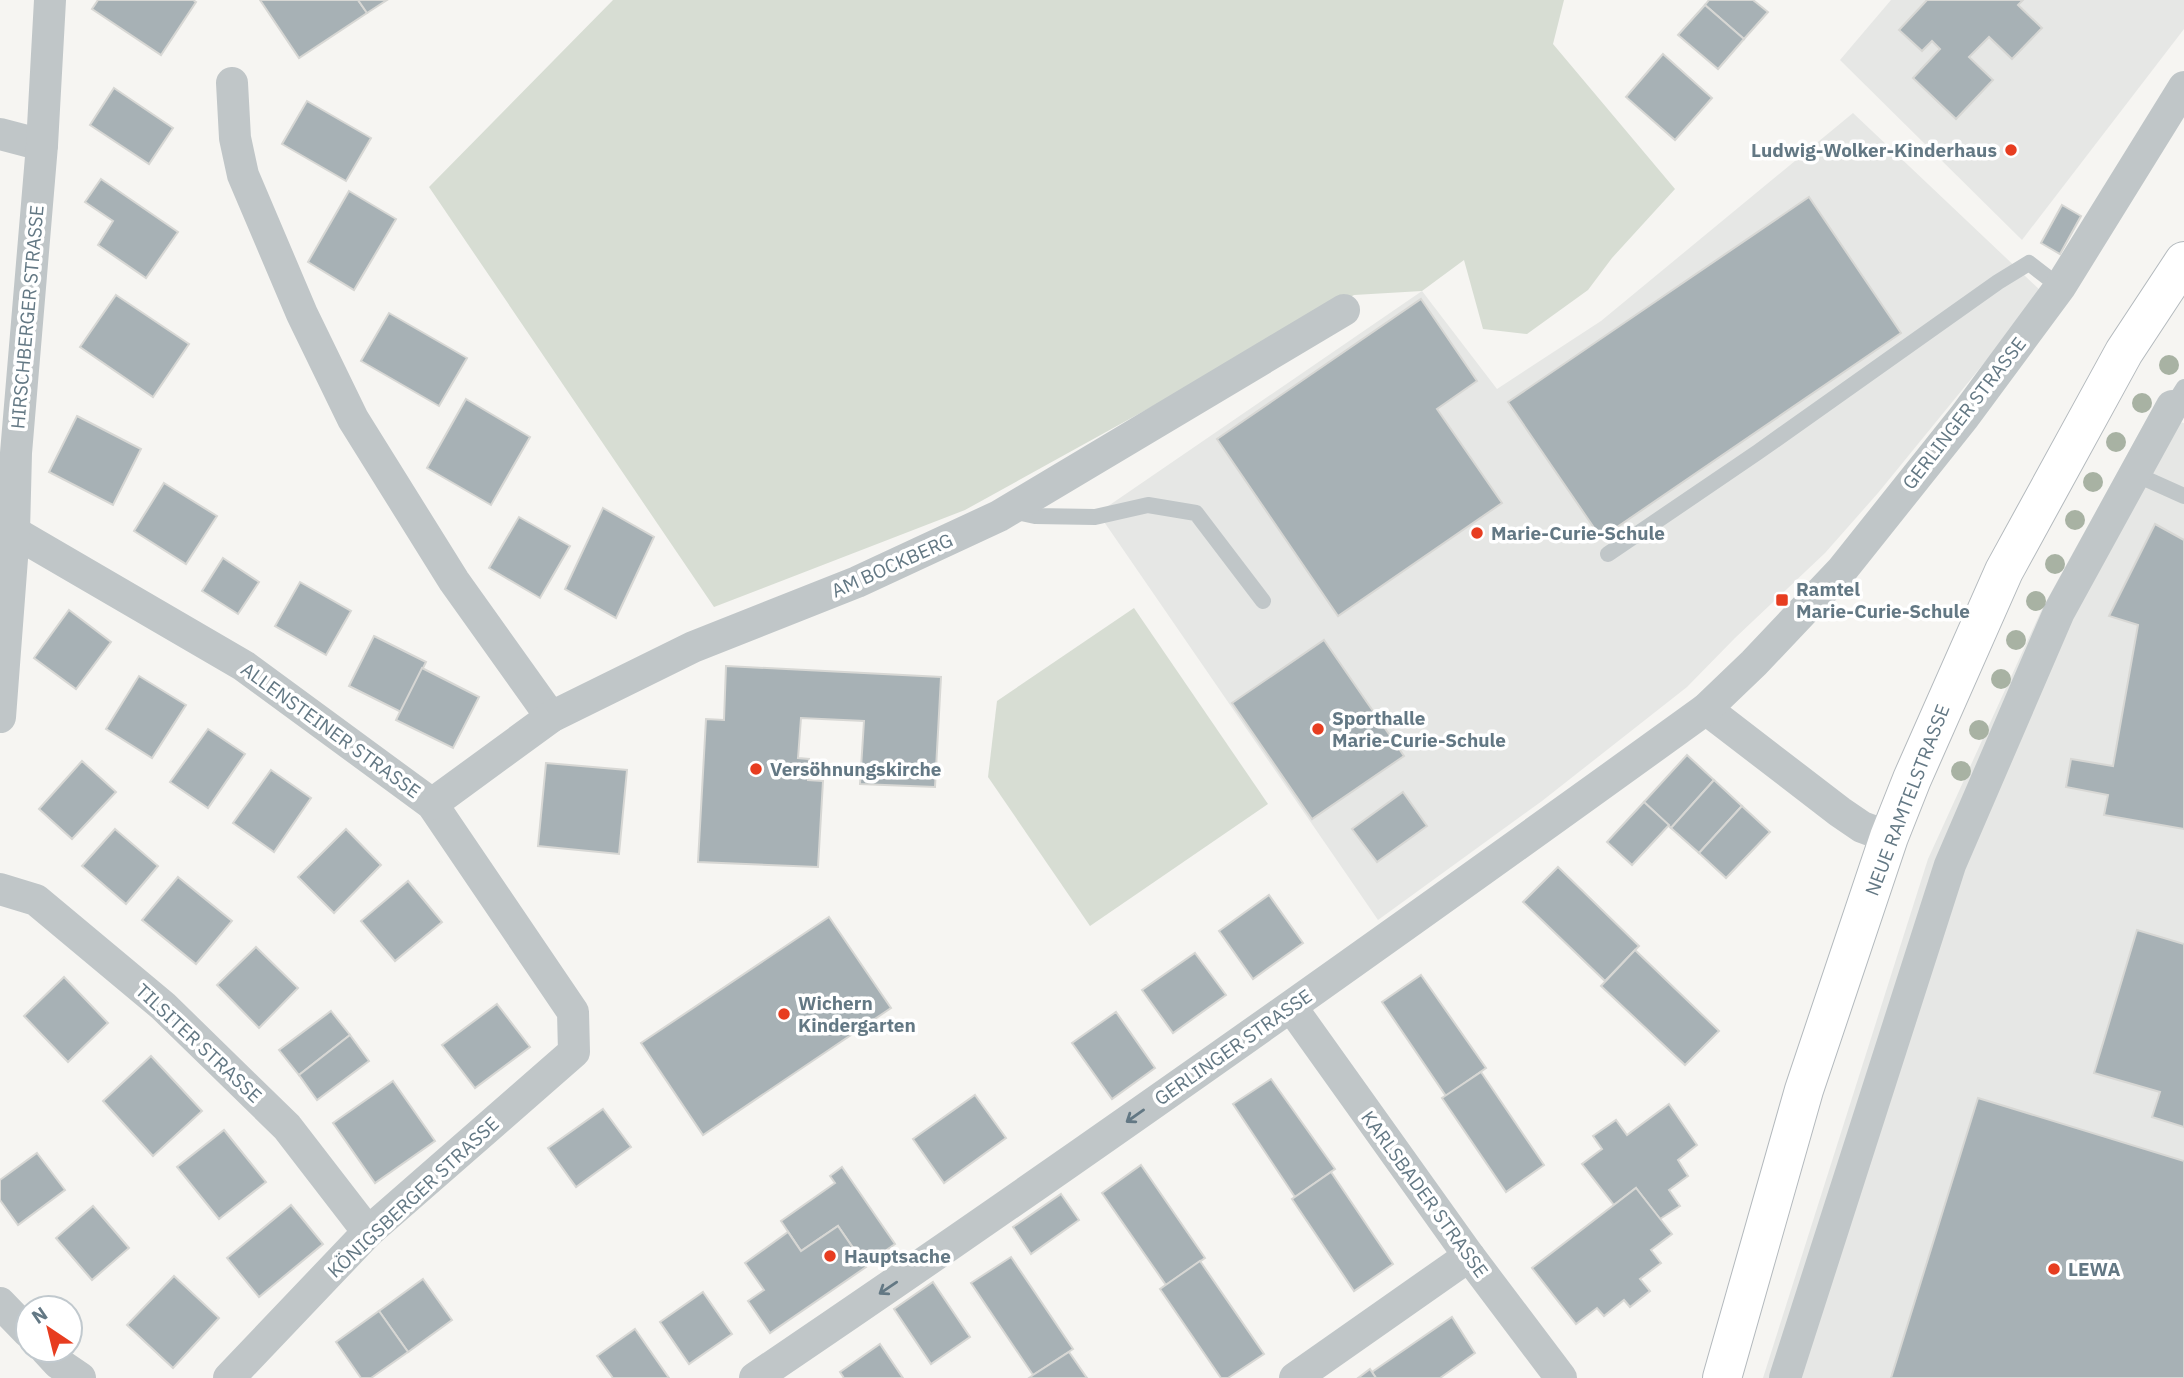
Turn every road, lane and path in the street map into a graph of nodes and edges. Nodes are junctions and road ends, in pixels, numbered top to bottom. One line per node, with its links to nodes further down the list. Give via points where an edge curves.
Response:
1 (50, 0): 5 (street, HIRSCHBERGER STRASSE)
2 (233, 83): 19 (street, via 235,138 243,175 353,419 453,581)
3 (2184, 88): 7 (street, GERLINGER STRASSE)
4 (0, 134): 5 (street)
5 (42, 145): 10 (street, HIRSCHBERGER STRASSE)
6 (2184, 261): 21 (main road, NEUE RAMTELSTRASSE, via 2124,352 2004,570)
7 (2060, 288): 15 (lane, via 2029,263 2008,275); 17 (street, GERLINGER STRASSE, via 1842,570)
8 (1344, 310): 13 (street, AM BOCKBERG)
9 (2178, 396): 11 (street)
10 (8, 452): 14 (street, HIRSCHBERGER STRASSE)
11 (2135, 474): 12 (lane); 36 (street, via 2059,612 1950,865)
12 (2184, 496)
13 (1010, 510): 16 (lane, via 1035,516 1095,517 1148,505 1196,513); 19 (street, AM BOCKBERG, via 857,582 693,647)
14 (14, 532): 18 (street, HIRSCHBERGER STRASSE); 20 (street, ALLENSTEINER STRASSE, via 244,666)
15 (1608, 554)
16 (1263, 601)
17 (1706, 709): 21 (street, via 1840,812); 23 (street, GERLINGER STRASSE)
18 (0, 717)
19 (551, 717): 20 (street, AM BOCKBERG)
20 (432, 804): 24 (street, ALLENSTEINER STRASSE, via 573,1012)
21 (1889, 838): 35 (main road, NEUE RAMTELSTRASSE, via 1804,1090)
22 (0, 889): 25 (street, TILSITER STRASSE, via 36,900 163,1006 287,1127)
23 (1292, 1008): 26 (street, KARLSBADER STRASSE); 32 (street, GERLINGER STRASSE, one-way to 32)
24 (574, 1052): 25 (street, KÖNIGSBERGER STRASSE)
25 (368, 1232): 31 (street, KÖNIGSBERGER STRASSE)
26 (1469, 1256): 33 (street); 34 (street, KARLSBADER STRASSE)
27 (0, 1303): 28 (street)
28 (14, 1318)
29 (59, 1364): 30 (street)
30 (80, 1378)
31 (229, 1378)
32 (755, 1378)
33 (1295, 1378)
34 (1562, 1378)
35 (1721, 1378)
36 (1784, 1378)

